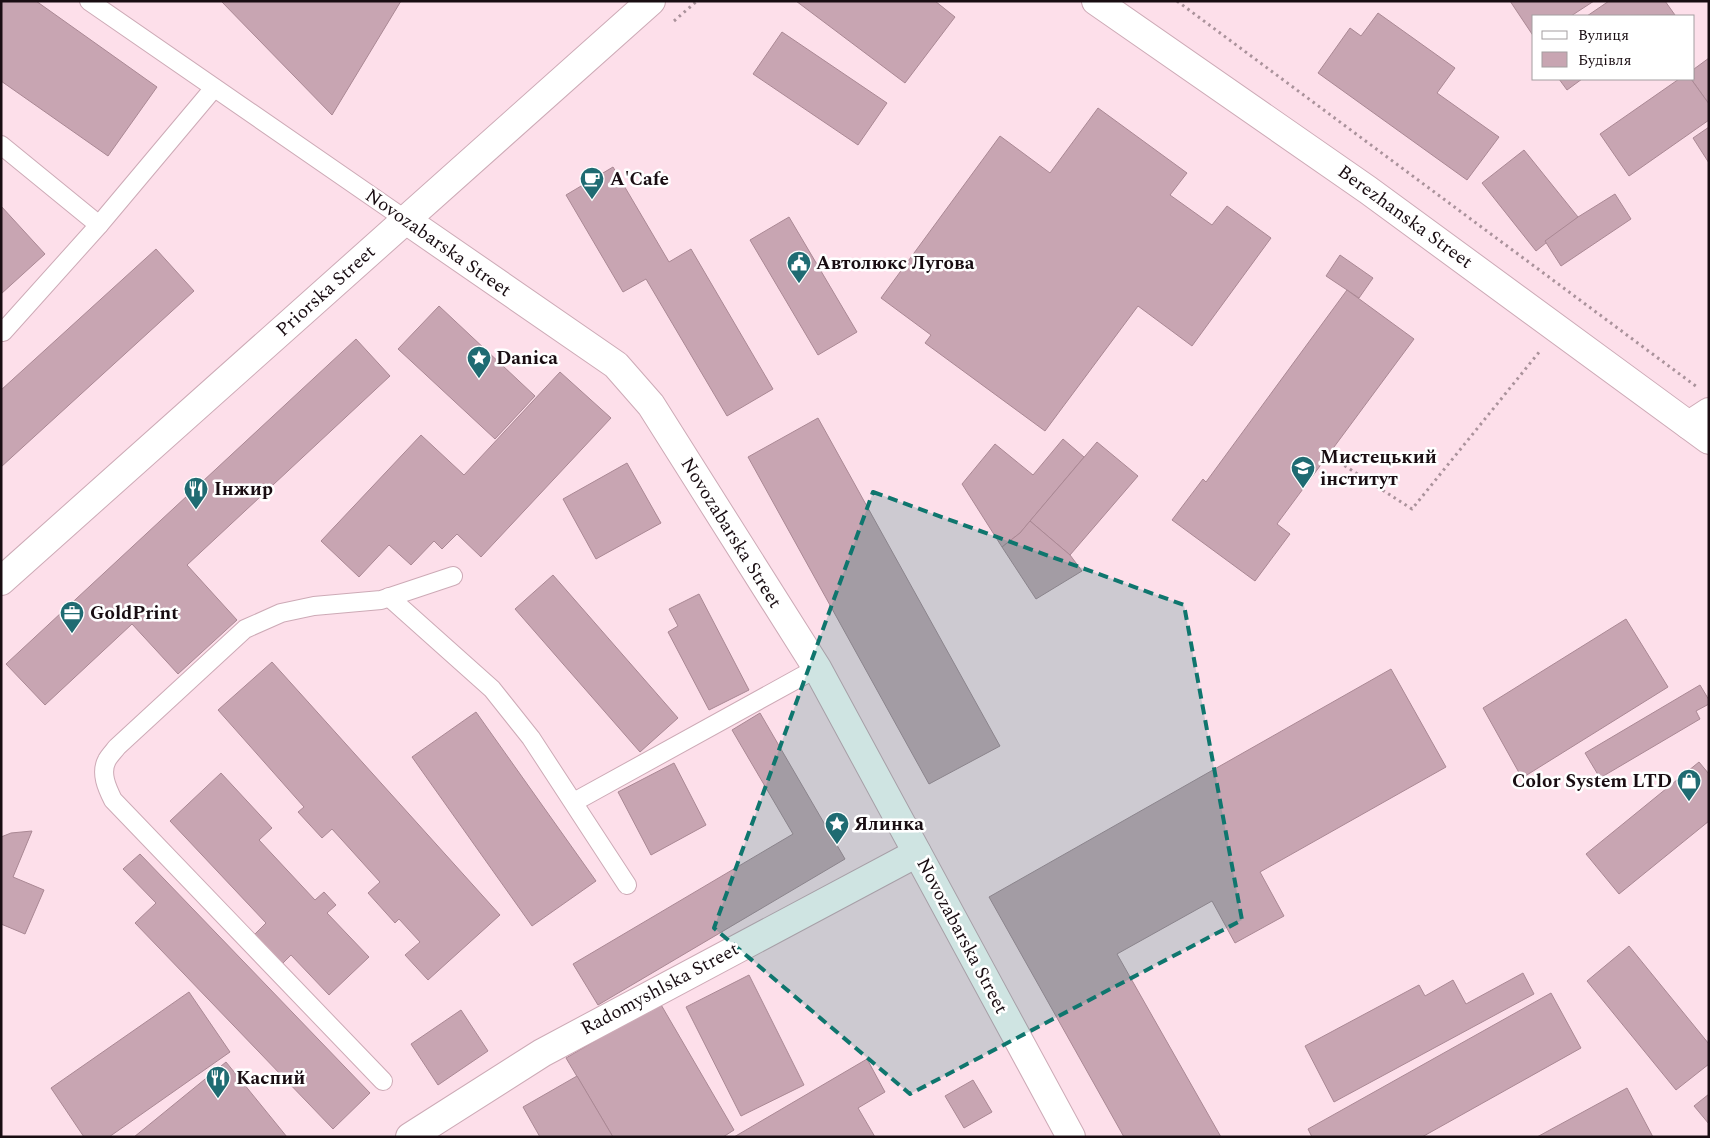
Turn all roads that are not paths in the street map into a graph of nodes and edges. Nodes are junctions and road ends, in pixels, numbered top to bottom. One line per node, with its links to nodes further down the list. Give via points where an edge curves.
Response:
1 (89, 1): 4 (lane, Novozabarska Street)
2 (651, 1): 6 (street, Priorska Street)
3 (1096, 1): 9 (street, Berezhanska Street)
4 (214, 88): 6 (lane, Novozabarska Street); 7 (lane)
5 (1, 146): 7 (lane)
6 (406, 220): 11 (street, Priorska Street); 13 (street, Novozabarska Street, via 616,365 651,405)
7 (100, 225): 8 (lane)
8 (3, 332)
9 (1702, 426)
10 (453, 576): 12 (lane)
11 (1, 581)
12 (389, 598): 14 (lane, via 492,689 531,738); 17 (lane, via 281,613 245,629 117,747 106,760 104,773 113,800)
13 (817, 668): 14 (lane); 15 (street, Novozabarska Street)
14 (574, 802): 16 (lane)
15 (917, 853): 18 (street, Radomyshlska Street, via 542,1052); 19 (street, Novozabarska Street)
16 (627, 885)
17 (383, 1082)
18 (410, 1137)
19 (1071, 1137)

